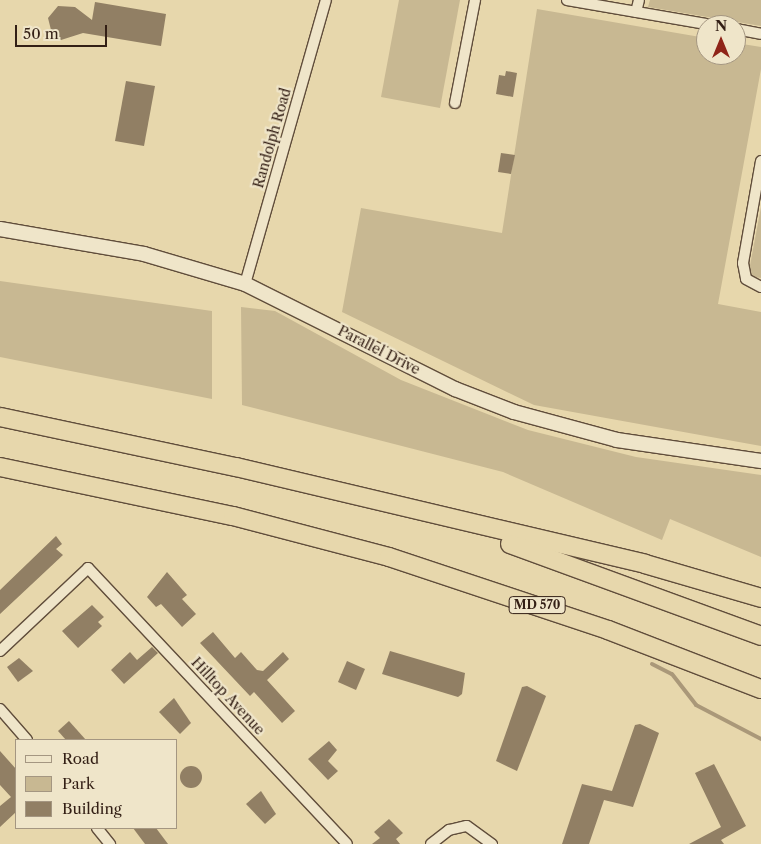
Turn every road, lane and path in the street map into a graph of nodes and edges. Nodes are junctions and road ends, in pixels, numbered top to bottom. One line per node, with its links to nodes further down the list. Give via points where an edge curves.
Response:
1 (326, 0): 12 (street, Randolph Road)
2 (475, 0): 9 (street)
3 (567, 0): 5 (street)
4 (639, 0): 5 (street)
5 (636, 12): 6 (street)
6 (696, 22)
7 (746, 31): 8 (street)
8 (761, 34)
9 (455, 103)
10 (761, 161): 13 (street, via 743,262 746,279)
11 (0, 229): 12 (street, Parallel Drive, via 144,254)
12 (244, 284): 15 (street, Parallel Drive, via 455,389 514,412 617,440)
13 (761, 287)
14 (0, 417): 17 (highway, via 236,467)
15 (761, 461)
16 (0, 466): 21 (highway, MD 570, via 232,516 389,557 608,630)
17 (398, 508): 18 (highway, via 645,564); 19 (highway, via 622,583)
18 (761, 598)
19 (761, 636)
20 (0, 650): 26 (street, Hilltop Avenue, via 88,568)
21 (761, 689)
22 (0, 709): 23 (street)
23 (25, 739)
24 (98, 829): 25 (street)
25 (110, 844)
26 (347, 844)
27 (431, 844): 28 (street, via 449,830 476,828)
28 (492, 844)

